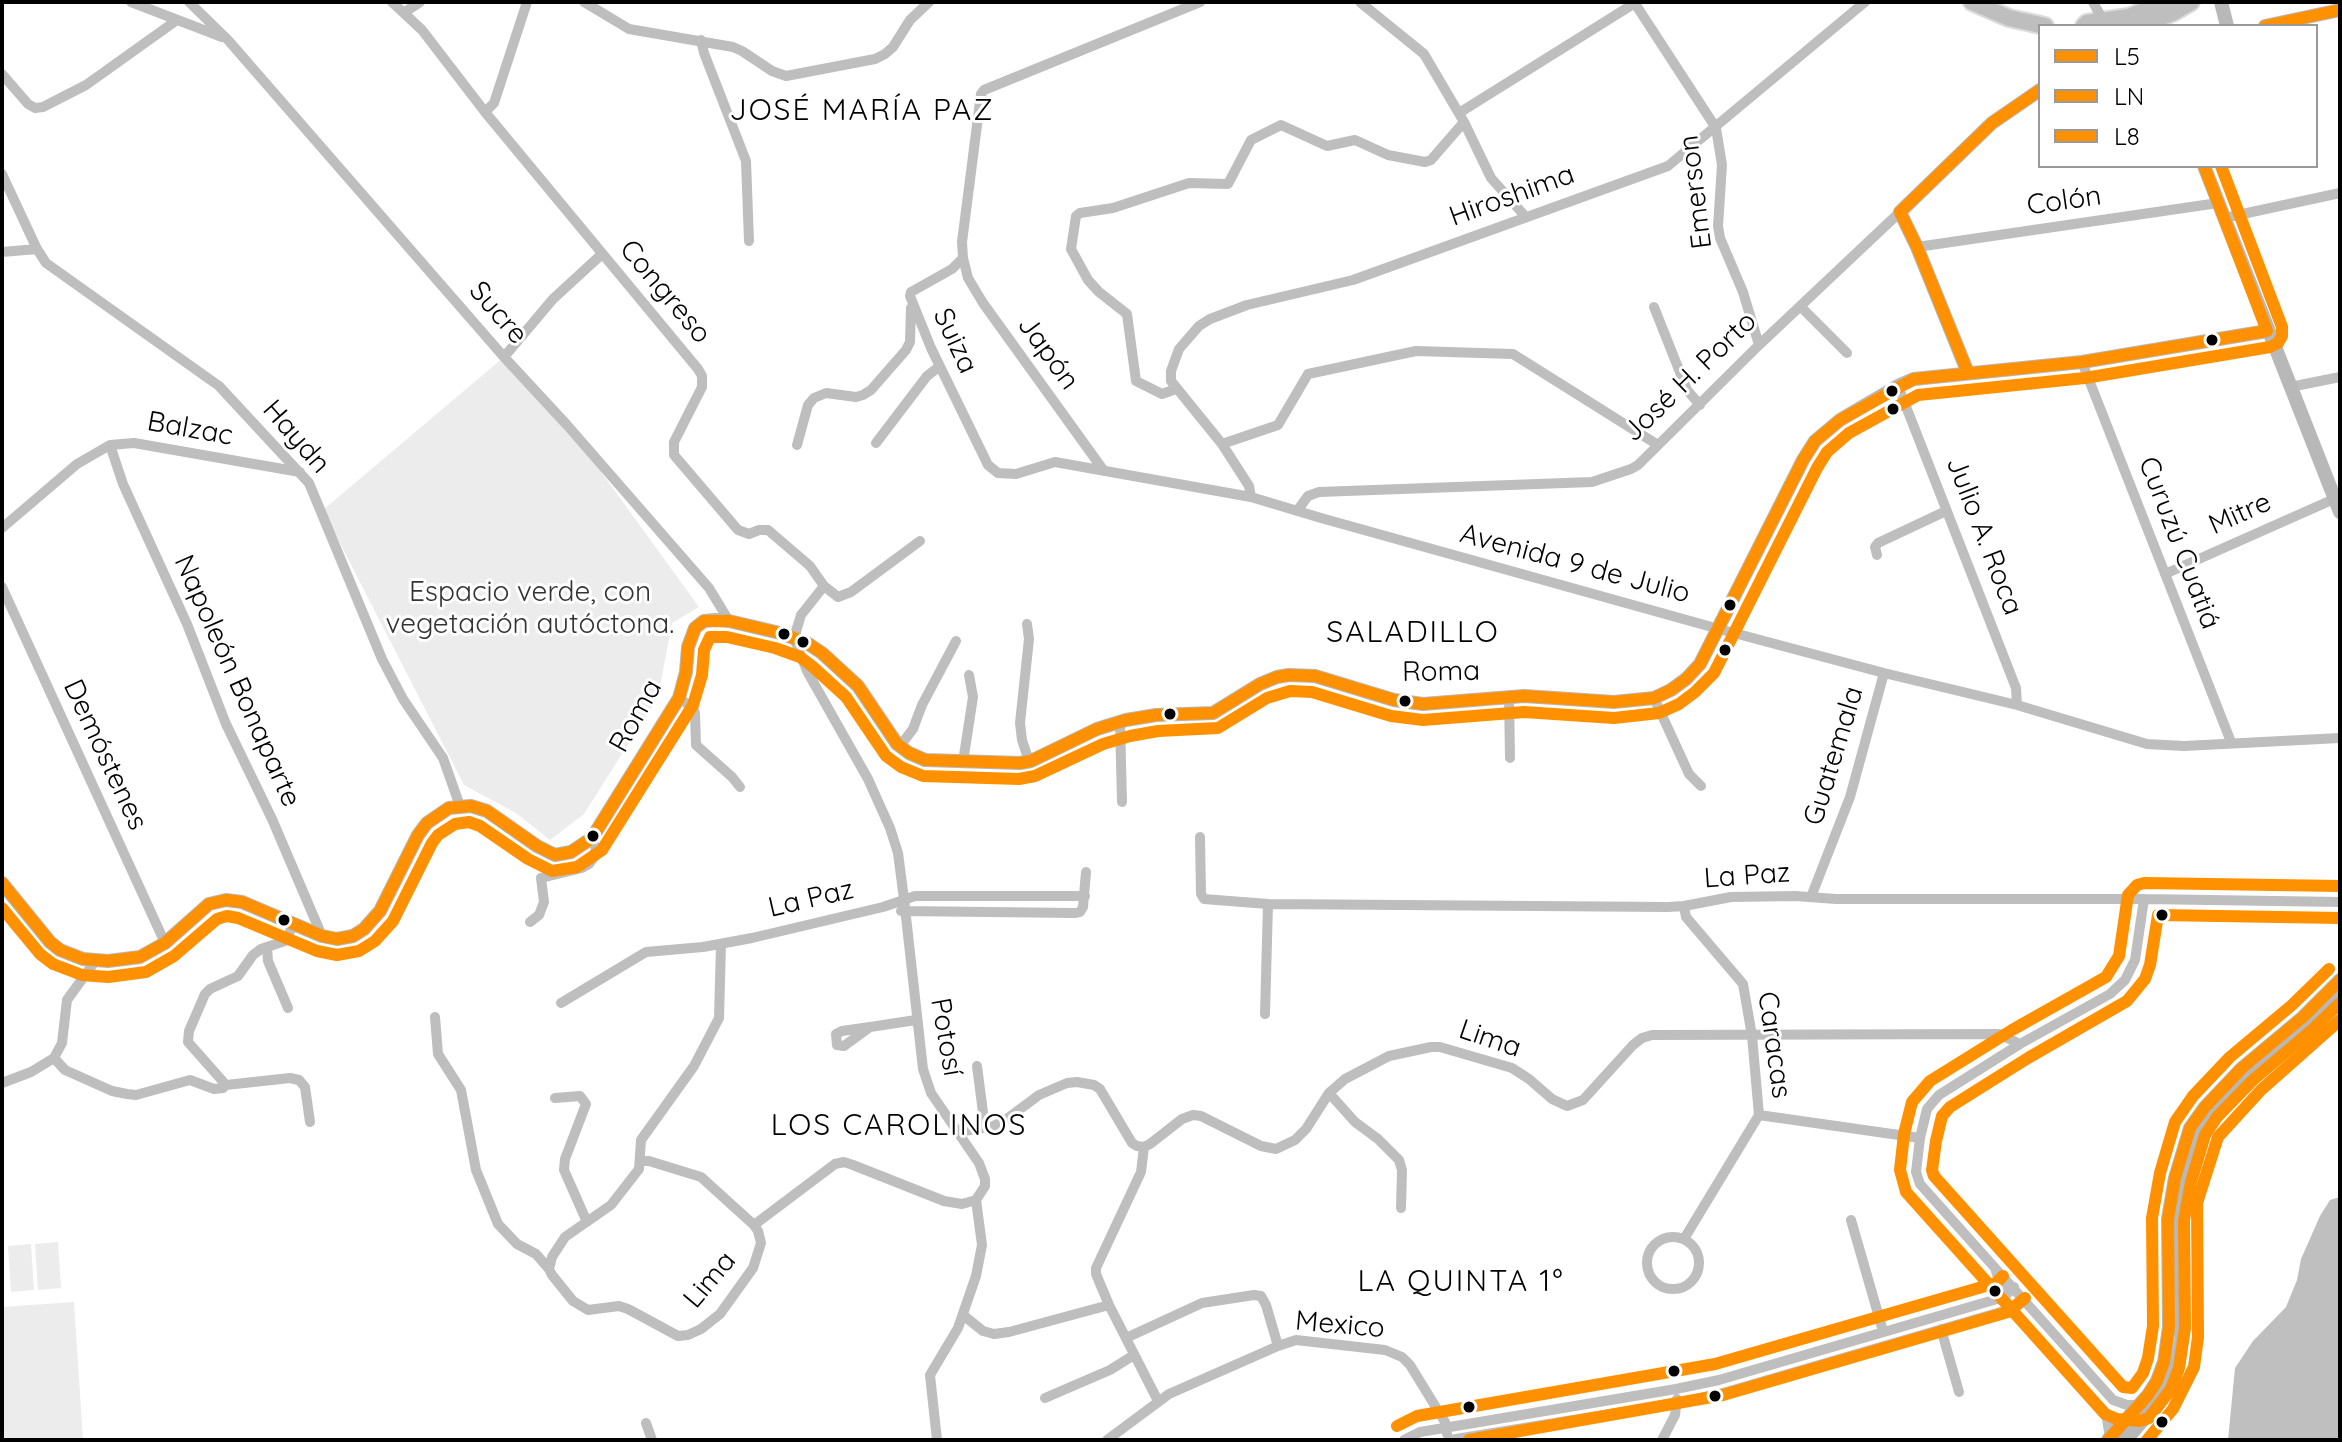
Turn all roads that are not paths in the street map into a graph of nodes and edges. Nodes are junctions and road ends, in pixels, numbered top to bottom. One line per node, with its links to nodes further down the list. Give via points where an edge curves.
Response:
1 (131, 2): 19 (street, Sucre)
2 (189, 2): 28 (street, Sucre)
3 (392, 2): 18 (street, Congreso)
4 (420, 2): 18 (street)
5 (527, 2): 32 (street, via 494,103)
6 (584, 2): 29 (street, via 629,29)
7 (929, 2): 29 (street, via 885,54 796,76 779,75 742,51)
8 (1200, 2): 47 (street, via 984,90)
9 (1360, 2): 33 (street, via 1424,54)
10 (1865, 2): 34 (street, Hiroshima)
11 (1972, 2): 21 (main road)
12 (2093, 2): 20 (street)
13 (2165, 2): 20 (main road)
14 (2192, 2): 23 (main road); 25 (main road)
15 (2221, 2): 26 (main road)
16 (1635, 3): 33 (street); 34 (street, Emerson)
17 (2340, 10): 27 (main road)
18 (405, 12): 32 (street, Congreso)
19 (177, 20): 28 (street, Sucre); 30 (street, via 86,85 43,107 28,104)
20 (2104, 22): 22 (main road)
21 (2038, 24)
22 (2086, 24)
23 (2144, 24): 24 (main road)
24 (2169, 24)
25 (2181, 24)
26 (2226, 24)
27 (2274, 24)
28 (228, 40): 54 (street, Sucre)
29 (701, 40): 42 (street, via 746,161)
30 (2, 74)
31 (2038, 91): 39 (main road, José H. Porto, via 1992,123)
32 (485, 112): 46 (street, Congreso)
33 (1461, 117): 40 (street, via 1491,178); 61 (street, via 1425,162 1388,155 1355,140 1327,146 1281,125 1251,140 1228,184 1189,183 1076,216 1071,249 1088,280 1127,314 1136,381 1162,394)
34 (1716, 128): 40 (street, Hiroshima, via 1656,172); 52 (street, Emerson, via 1722,165 1720,238)
35 (2205, 168): 38 (main road)
36 (2, 174): 44 (street, Haydn)
37 (2340, 193): 41 (street)
38 (2218, 203): 41 (main road); 43 (street, Colón)
39 (1900, 212): 43 (main road); 50 (street, José H. Porto)
40 (1525, 216): 61 (street, Hiroshima, via 1353,280 1210,319 1179,349 1171,371)
41 (2224, 218): 51 (main road)
42 (749, 241)
43 (1917, 247): 57 (main road)
44 (37, 249): 45 (street); 70 (street, Haydn, via 58,273 219,386)
45 (2, 252)
46 (602, 254): 54 (street, via 553,299); 79 (street, Congreso, via 702,376 702,387 674,442 674,455 738,530 768,530 810,566)
47 (963, 258): 48 (street, Suiza, via 911,292); 69 (street, Japón, via 983,303)
48 (911, 302): 55 (street, Suiza); 66 (street, via 906,350 863,395 826,393 814,398)
49 (1654, 307): 62 (street, via 1687,390)
50 (1801, 307): 52 (street, José H. Porto); 53 (street)
51 (2267, 331): 56 (main road, Roma, via 2101,359); 60 (main road)
52 (1759, 345): 62 (street, José H. Porto)
53 (1847, 353)
54 (504, 357): 81 (street, Sucre, via 709,588)
55 (940, 366): 63 (street); 68 (street, Suiza)
56 (2084, 368): 57 (main road, Roma, via 2066,363); 78 (street, Curuzú Cuatiá)
57 (1968, 373): 59 (main road, Roma)
58 (2340, 377): 60 (street)
59 (1898, 386): 74 (street, Julio A. Roca); 83 (main road, Roma, via 1815,441)
60 (2290, 387): 72 (main road)
61 (1176, 389): 64 (street)
62 (1700, 405): 67 (street, José H. Porto)
63 (876, 443)
64 (1222, 444): 67 (street, via 1278,425 1308,374 1416,351 1513,354); 71 (street)
65 (110, 445): 70 (street, Balzac, via 134,443); 75 (street, Balzac, via 77,464); 118 (street, Napoleón Bonaparte, via 226,724)
66 (797, 445)
67 (1658, 445): 73 (street, José H. Porto, via 1638,465 1592,482 1319,492 1308,496)
68 (988, 465): 69 (street, Avenida 9 de Julio, via 1007,474 1055,462)
69 (1104, 471): 71 (street, Avenida 9 de Julio)
70 (302, 473): 102 (street, Haydn, via 382,659 443,758)
71 (1251, 497): 73 (street, Avenida 9 de Julio)
72 (2337, 505): 78 (street, Mitre)
73 (1297, 511): 83 (street, Avenida 9 de Julio)
74 (1946, 511): 77 (street, via 1878,543); 91 (street, Julio A. Roca, via 2016,688)
75 (2, 528)
76 (920, 541): 79 (street, via 851,592 838,597)
77 (1877, 555)
78 (2165, 574): 94 (street, Curuzú Cuatiá)
79 (824, 586): 84 (street, via 801,615)
80 (2, 587): 119 (street, Demóstenes)
81 (729, 621): 84 (main road); 89 (main road, Roma, via 704,621 695,628)
82 (1027, 624): 97 (street, via 1020,723)
83 (1719, 629): 86 (street, Avenida 9 de Julio); 90 (main road, Roma, via 1686,679)
84 (794, 638): 95 (main road, via 822,653 858,686); 109 (street, Potosí, via 886,816)
85 (956, 641): 95 (street)
86 (1884, 673): 91 (street, Avenida 9 de Julio); 108 (street, Guatemala, via 1850,797)
87 (969, 675): 98 (street, via 973,697)
88 (1509, 696): 90 (main road, Roma, via 1614,702); 92 (main road, Roma, via 1407,703 1315,676 1289,675 1260,684 1213,713); 96 (street)
89 (679, 698): 100 (street, via 695,713 696,745); 104 (main road, Roma)
90 (1654, 698): 99 (street, via 1689,774)
91 (2017, 705): 94 (street, Avenida 9 de Julio, via 2147,744)
92 (1120, 722): 97 (main road, Roma); 101 (street)
93 (2340, 738): 94 (street, Avenida 9 de Julio)
94 (2231, 742)
95 (900, 746): 98 (main road, Roma, via 925,760)
96 (1510, 758)
97 (1029, 761): 98 (main road, Roma)
98 (963, 762)
99 (1701, 786)
100 (740, 787)
101 (1122, 802)
102 (460, 806): 104 (main road, via 487,811 555,855); 118 (main road, via 427,823 380,911 364,929 345,938)
103 (1200, 837): 112 (street, La Paz, via 1204,899)
104 (592, 838): 116 (street, via 596,849 589,864 541,878 544,902)
105 (1086, 872): 107 (street)
106 (2, 883): 122 (main road, via 50,942 74,956)
107 (1085, 896): 109 (street, La Paz); 115 (street, via 1076,913)
108 (1811, 897): 110 (street, La Paz); 113 (street, La Paz, via 1731,897)
109 (904, 899): 114 (street, La Paz); 115 (street, Potosí)
110 (2144, 899): 111 (street, La Paz); 132 (street, via 2135,960 2125,980 2110,994)
111 (2340, 902)
112 (1268, 904): 113 (street, La Paz); 127 (street)
113 (1684, 906): 131 (street, Caracas, via 1686,917 1743,984)
114 (883, 907): 115 (street); 120 (street, La Paz)
115 (905, 912): 129 (street, Potosí)
116 (530, 922)
117 (293, 926): 118 (main road); 119 (main road, via 242,902 217,901 197,912); 121 (street, via 285,941)
118 (322, 936)
119 (165, 943): 122 (main road, via 140,957)
120 (721, 944): 125 (street, La Paz, via 646,952); 145 (street, via 719,1018 694,1066 641,1140)
121 (267, 947): 126 (street); 136 (street, via 253,955 238,976 205,994 189,1031 188,1042)
122 (96, 960): 133 (street, via 67,1000 62,1043)
123 (2340, 980): 170 (main road, via 2242,1068 2190,1128 2168,1219 2168,1347 2157,1381)
124 (2340, 999): 180 (main road, via 2250,1078 2204,1129 2181,1200 2178,1363 2159,1401)
125 (561, 1003)
126 (288, 1008)
127 (1265, 1014)
128 (435, 1017): 152 (street, via 438,1054 461,1090 476,1170 498,1224)
129 (916, 1020): 130 (street); 142 (street, Potosí, via 928,1084)
130 (870, 1027)
131 (1752, 1036): 132 (street, Lima, via 1999,1034); 137 (street, Lima, via 1642,1038 1583,1100 1567,1106 1512,1068 1440,1047 1380,1060); 139 (street, Caracas)
132 (2020, 1044): 143 (street, via 1932,1102)
133 (54, 1058): 135 (street); 136 (street, via 65,1070 127,1094 190,1080 219,1090)
134 (977, 1066): 141 (street)
135 (2, 1083)
136 (226, 1085): 140 (street, via 299,1080 305,1087)
137 (1329, 1093): 144 (street, Lima, via 1306,1129 1285,1146 1269,1149 1193,1115); 147 (street, via 1399,1160)
138 (555, 1098): 149 (street, via 580,1096 586,1104 564,1170)
139 (1759, 1115): 143 (street); 151 (street, Caracas)
140 (310, 1122)
141 (985, 1128): 142 (street); 144 (street, via 1051,1089 1086,1083 1100,1089 1132,1143)
142 (958, 1132): 146 (street, Potosí, via 983,1171 985,1186)
143 (1920, 1138): 153 (street, via 1920,1184)
144 (1144, 1147): 157 (street, via 1141,1172 1096,1268)
145 (641, 1161): 149 (street, via 611,1205); 150 (street, via 701,1177)
146 (976, 1200): 150 (street, Lima, via 944,1201 844,1162 828,1167); 159 (street, Potosí, via 981,1259)
147 (1401, 1208)
148 (1851, 1220): 161 (street)
149 (587, 1222): 152 (street, via 558,1245)
150 (754, 1225): 152 (street, Lima, via 761,1243 753,1268 720,1314 688,1335 670,1333 619,1306 580,1307)
151 (1684, 1239): 151 (street, via 1667,1237 1648,1253 1647,1270 1656,1284 1673,1290 1689,1284 1699,1269 1697,1251)
152 (549, 1269)
153 (1996, 1269): 154 (street); 155 (street)
154 (2014, 1287): 155 (street); 156 (street)
155 (2004, 1297): 158 (street); 161 (street)
156 (2025, 1301): 158 (street); 170 (street, via 2113,1400)
157 (1109, 1305): 159 (street, via 994,1334); 162 (street)
158 (2011, 1309): 160 (street); 173 (street, via 2103,1408)
159 (963, 1315): 175 (street, Potosí, via 930,1375)
160 (1941, 1329): 166 (street); 169 (street)
161 (1883, 1331): 165 (street)
162 (1126, 1338): 163 (street, via 1202,1303 1254,1295 1266,1305); 164 (street)
163 (1278, 1346): 168 (street, Mexico); 172 (street, Mexico, via 1311,1340 1394,1352 1410,1365)
164 (1134, 1355): 167 (street); 168 (street)
165 (1676, 1389): 169 (street); 172 (street)
166 (1959, 1392)
167 (1045, 1398)
168 (1158, 1401): 176 (street, Mexico)
169 (1678, 1403): 178 (street); 179 (street)
170 (2140, 1405): 173 (main road)
171 (646, 1423): 174 (street)
172 (1447, 1428): 177 (street); 178 (street, Mexico)
173 (2109, 1439)
174 (652, 1440)
175 (937, 1440)
176 (1107, 1440)
177 (1404, 1440)
178 (1449, 1440)
179 (1662, 1440)
180 (2126, 1440)

